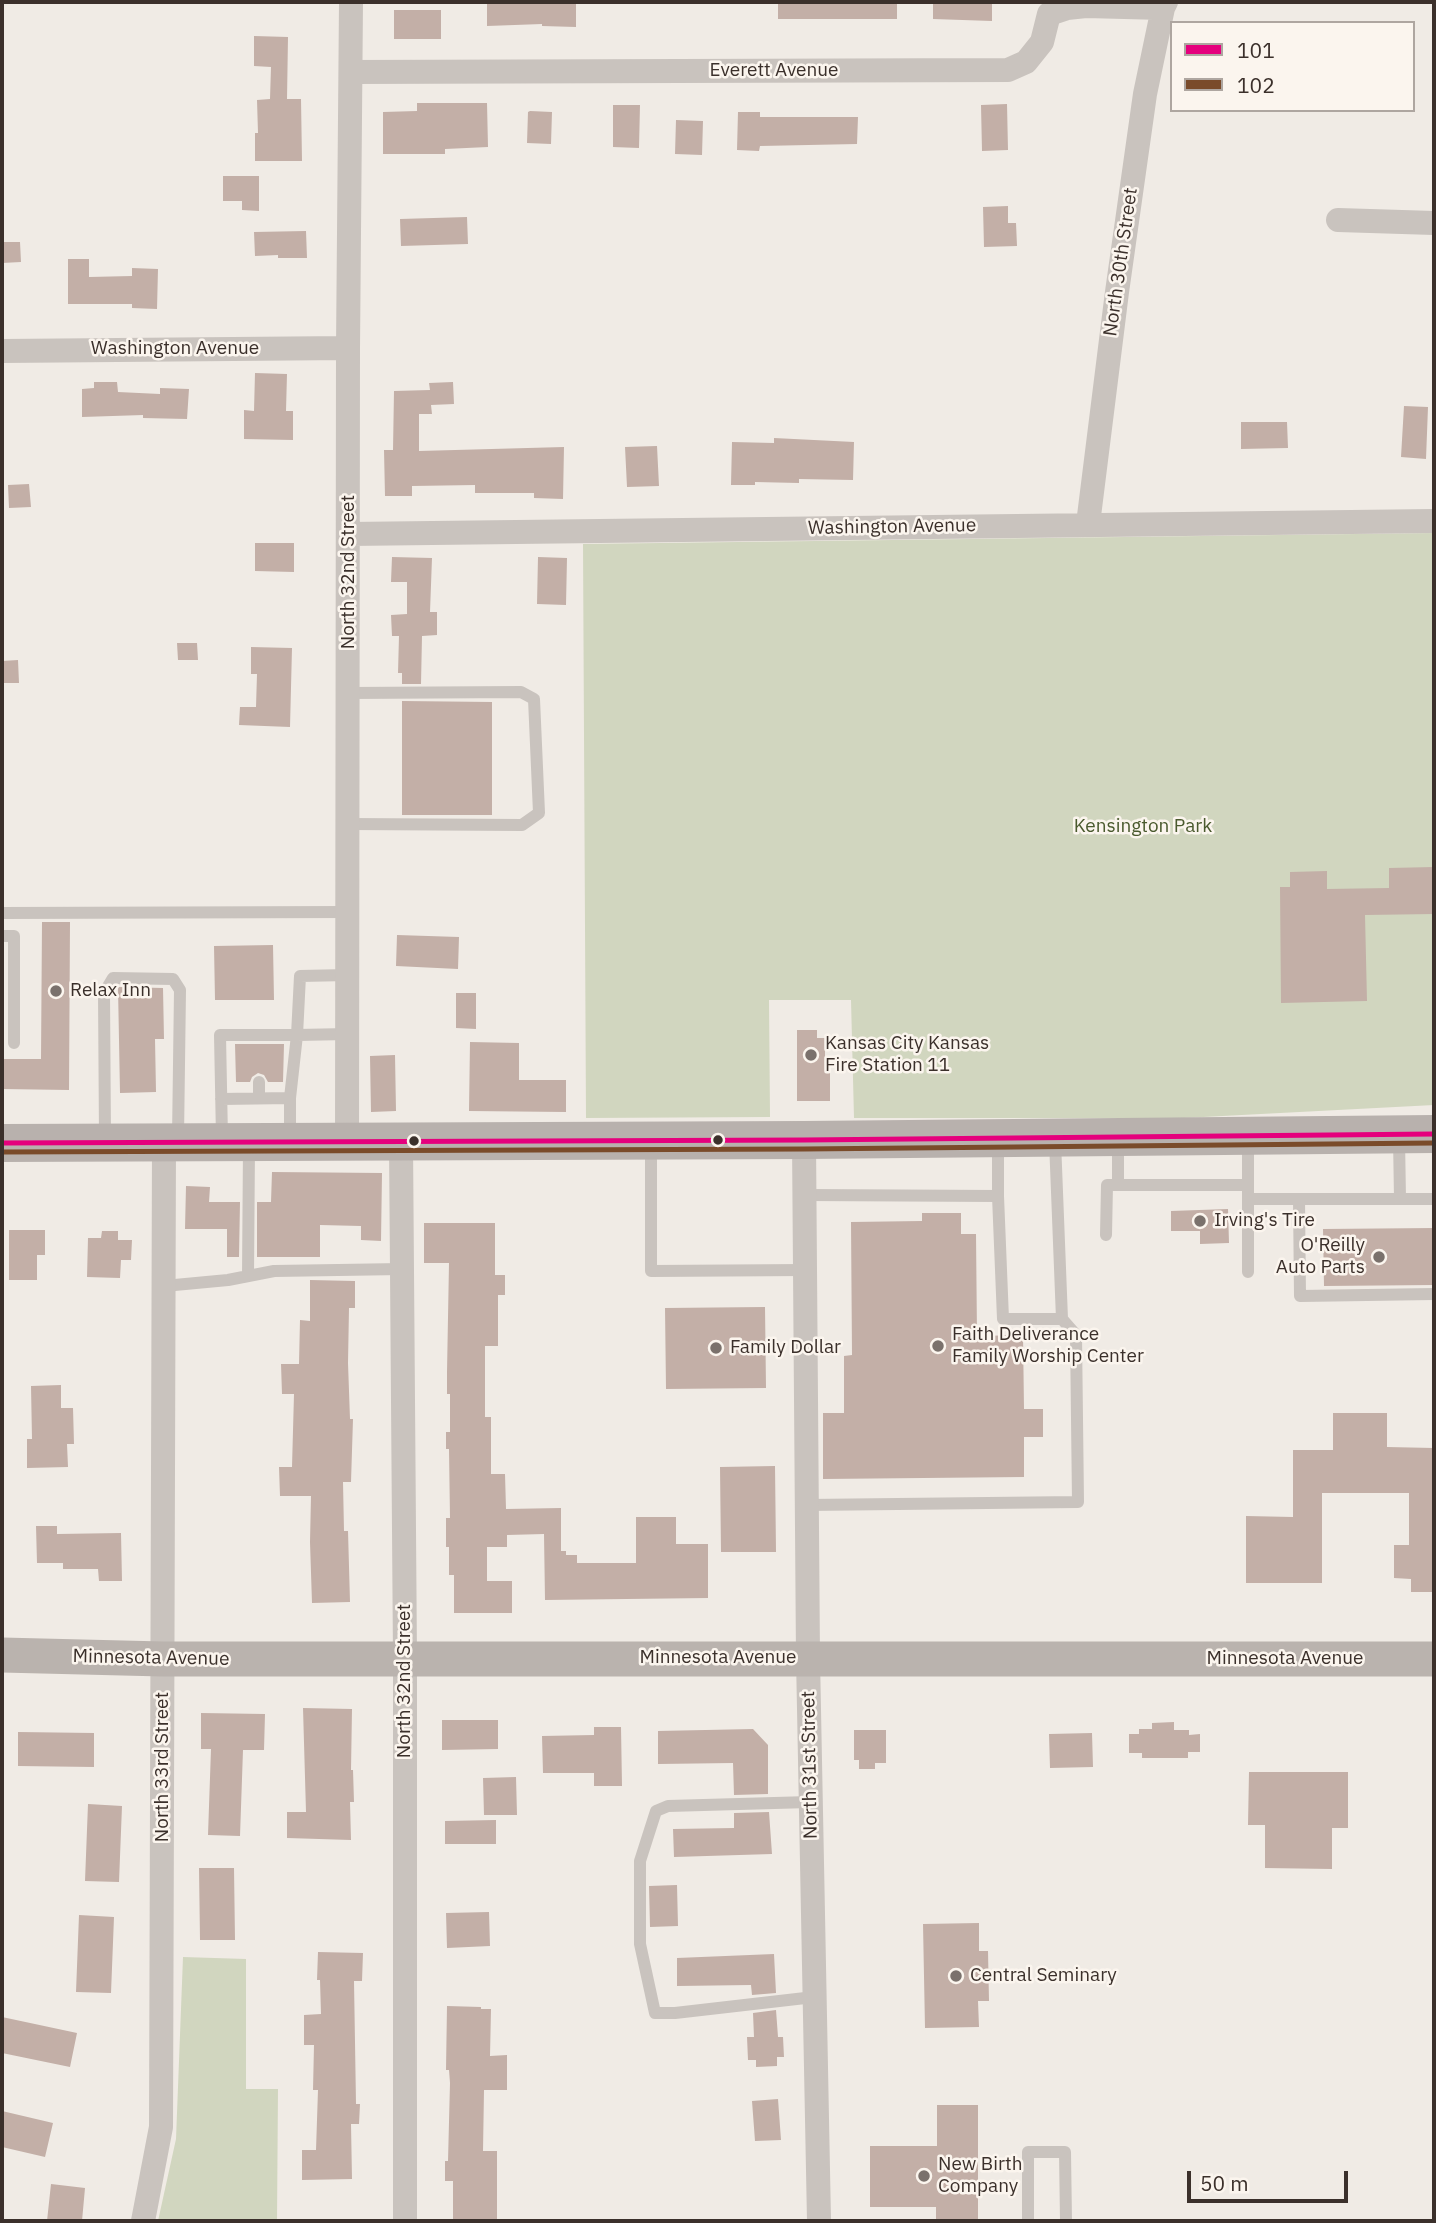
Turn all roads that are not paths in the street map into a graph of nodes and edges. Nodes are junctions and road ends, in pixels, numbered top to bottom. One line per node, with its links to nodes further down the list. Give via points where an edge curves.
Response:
1 (351, 2): 4 (street, North 32nd Street)
2 (1165, 5): 3 (street, Everett Avenue); 10 (street, North 30th Street, via 1141,120)
3 (1049, 8): 4 (street, Everett Avenue, via 1042,41 1026,62 1008,70)
4 (352, 72): 7 (street, North 32nd Street)
5 (1338, 220): 6 (street)
6 (1434, 223)
7 (348, 348): 8 (street, Washington Avenue); 11 (street, North 32nd Street)
8 (2, 351)
9 (1434, 521): 10 (street, Washington Avenue)
10 (1088, 524): 11 (street, Washington Avenue)
11 (349, 534): 12 (street, North 32nd Street)
12 (349, 693): 13 (street, North 32nd Street); 13 (lane, via 521,691 534,699 539,813 522,824)
13 (348, 824): 14 (street, North 32nd Street)
14 (348, 912): 15 (lane); 17 (street, North 32nd Street)
15 (2, 913)
16 (2, 936): 20 (lane, via 14,936)
17 (348, 975): 18 (street, North 32nd Street); 19 (lane, via 300,976)
18 (348, 1034): 19 (lane); 36 (street, North 32nd Street)
19 (297, 1035): 23 (lane); 24 (lane, via 259,1039 220,1035)
20 (13, 1043)
21 (259, 1082): 22 (lane)
22 (259, 1098): 23 (lane); 24 (lane)
23 (290, 1098): 35 (lane)
24 (221, 1100): 34 (lane)
25 (1417, 1134): 26 (main road); 45 (lane)
26 (1248, 1136): 28 (main road); 40 (lane)
27 (1055, 1137): 28 (main road); 29 (main road); 54 (lane)
28 (1118, 1137): 39 (lane)
29 (998, 1138): 31 (main road); 42 (lane)
30 (651, 1140): 31 (main road); 37 (main road); 49 (lane, via 651,1271)
31 (804, 1140): 41 (street, North 31st Street)
32 (105, 1142): 33 (main road); 33 (lane, via 104,993 113,978 173,979 180,990); 38 (main road)
33 (171, 1142): 34 (main road); 52 (street, North 33rd Street)
34 (236, 1142): 35 (main road); 51 (lane)
35 (290, 1142): 36 (main road)
36 (347, 1142): 37 (main road)
37 (401, 1142): 48 (street, North 32nd Street)
38 (2, 1143)
39 (1118, 1185): 40 (lane); 47 (lane, via 1107,1185)
40 (1248, 1185): 43 (lane)
41 (805, 1195): 42 (lane); 49 (street, North 31st Street)
42 (998, 1196): 54 (lane, via 1003,1319)
43 (1248, 1199): 44 (lane); 50 (lane)
44 (1299, 1199): 45 (lane); 53 (lane, via 1300,1296)
45 (1400, 1199): 46 (lane)
46 (1434, 1199)
47 (1106, 1235)
48 (402, 1269): 51 (lane, via 274,1271); 59 (street, North 32nd Street)
49 (805, 1270): 55 (street, North 31st Street)
50 (1248, 1272)
51 (247, 1276): 52 (lane)
52 (164, 1286): 58 (street, North 33rd Street)
53 (1434, 1294)
54 (1062, 1319): 55 (lane, via 1076,1335 1078,1502)
55 (807, 1504): 57 (street, North 31st Street)
56 (2, 1656): 58 (main road, Minnesota Avenue)
57 (808, 1658): 59 (main road, Minnesota Avenue); 60 (main road, Minnesota Avenue); 61 (street, North 31st Street)
58 (163, 1659): 59 (main road, Minnesota Avenue); 63 (street, North 33rd Street, via 161,2127)
59 (405, 1659): 64 (street, North 32nd Street)
60 (1434, 1659)
61 (810, 1802): 62 (street, North 31st Street); 62 (lane, via 667,1806 656,1811 640,1861 640,1944 655,2012)
62 (814, 1997): 65 (street, North 31st Street)
63 (143, 2221)
64 (405, 2221)
65 (818, 2221)
66 (1028, 2221): 67 (lane, via 1028,2152 1065,2152)
67 (1066, 2221)

